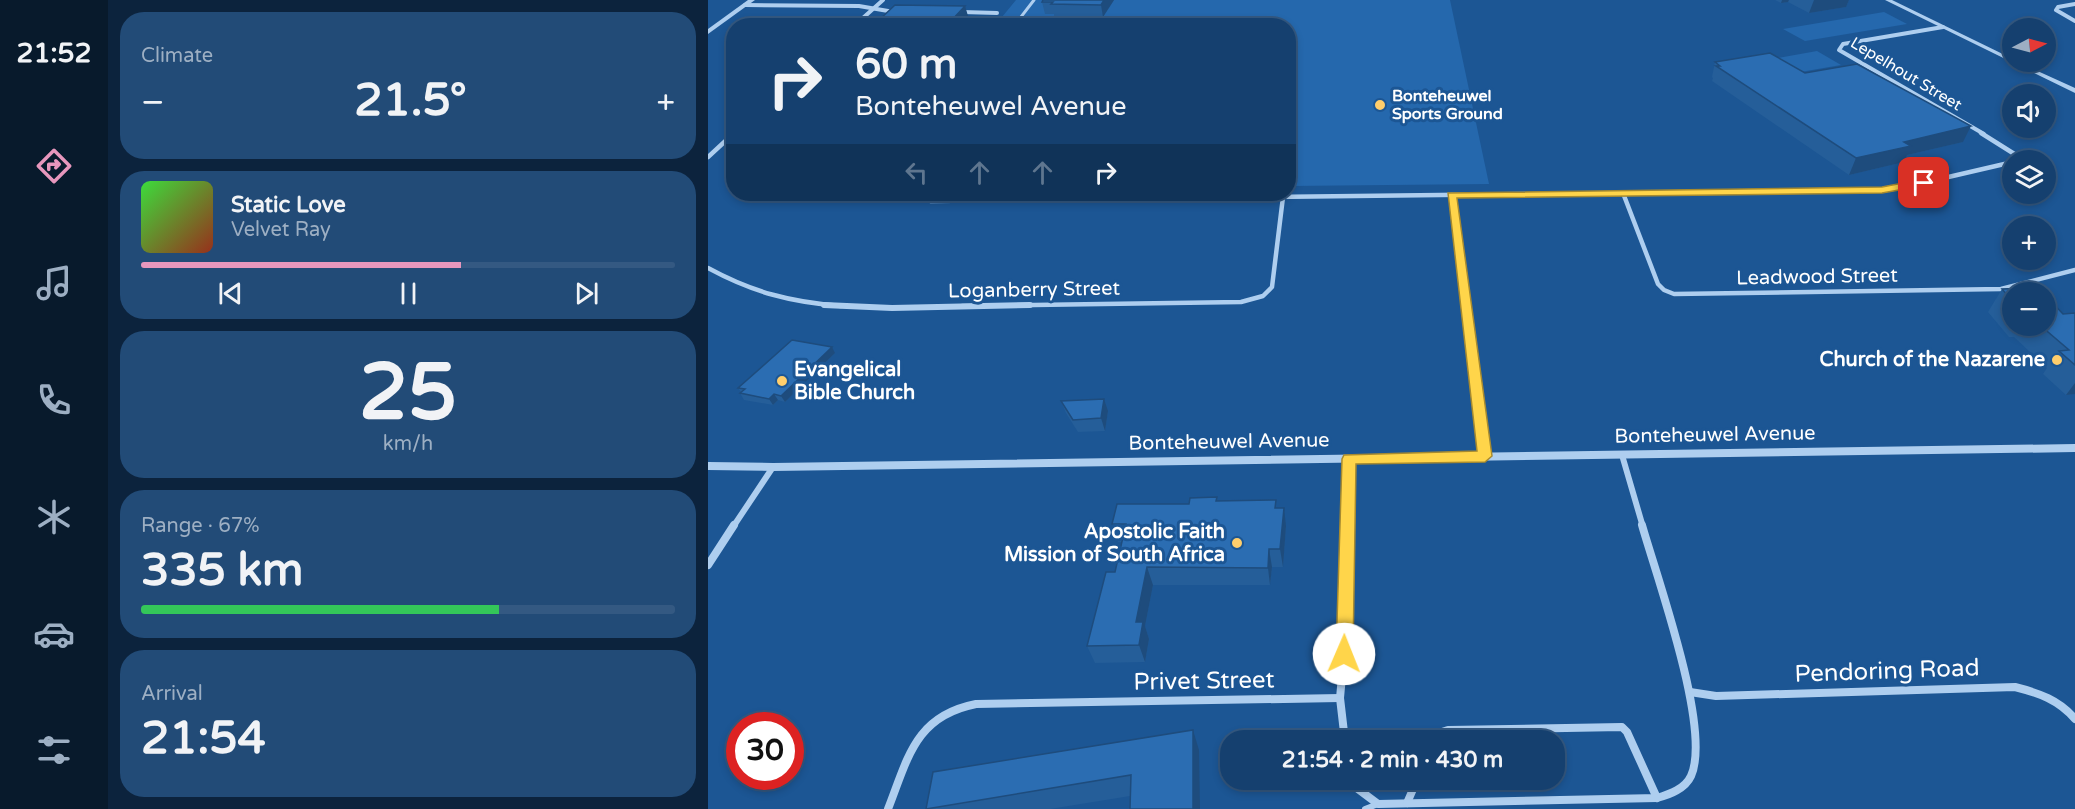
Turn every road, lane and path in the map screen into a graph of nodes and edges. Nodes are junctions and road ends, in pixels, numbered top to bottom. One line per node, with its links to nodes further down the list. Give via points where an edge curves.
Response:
1 (752, 0): 6 (street)
2 (883, 0): 7 (street)
3 (1034, 0): 13 (lane)
4 (1888, 0): 16 (street)
5 (2075, 4): 15 (street, via 2056,10)
6 (745, 5): 7 (street); 11 (street)
7 (874, 8): 8 (street); 12 (street)
8 (900, 12)
9 (954, 12): 10 (street)
10 (997, 13)
11 (727, 18)
12 (863, 18)
13 (1020, 18)
14 (726, 19): 17 (street)
15 (2075, 21)
16 (1943, 27): 18 (street); 19 (street, Lepelhout Street, via 1840,46 1841,52)
17 (708, 32)
18 (2002, 55)
19 (1870, 70): 20 (lane); 24 (street, Lepelhout Street)
20 (1859, 72)
21 (2036, 72): 22 (street)
22 (2075, 91)
23 (726, 140): 25 (street)
24 (2011, 150)
25 (708, 157)
26 (2002, 164): 27 (street, Lepelhout Street, via 1882,190)
27 (1623, 193): 28 (street, Lepelhout Street); 32 (street, Leadwood Street, via 1658,284 1674,294 2001,289)
28 (1452, 195): 29 (street, Lepelhout Street); 35 (street)
29 (1296, 197)
30 (1283, 201): 31 (street, Loganberry Street, via 1272,287 1256,299 1241,302 847,307 772,297 733,283)
31 (708, 268)
32 (2075, 270)
33 (2075, 448): 34 (street, Bonteheuwel Avenue)
34 (1622, 455): 35 (street, Bonteheuwel Avenue); 40 (street)
35 (1485, 456): 36 (street, Bonteheuwel Avenue)
36 (1349, 459): 38 (street, Bonteheuwel Avenue); 41 (street)
37 (708, 466): 38 (street, Bonteheuwel Avenue)
38 (773, 467): 39 (street)
39 (708, 565)
40 (1690, 692): 42 (street, Pendoring Road, via 1716,696 2015,687 2059,702); 47 (street, via 1695,768 1683,786)
41 (1340, 698): 43 (street); 50 (street, Privet Street, via 966,705 945,712 922,732)
42 (2075, 719)
43 (1344, 730)
44 (1448, 730): 47 (street, via 1622,727)
45 (1359, 790): 49 (street)
46 (1413, 790): 48 (street)
47 (1657, 798): 48 (street)
48 (1407, 803): 49 (street)
49 (1378, 804): 51 (lane)
50 (888, 809)
51 (1365, 809)

